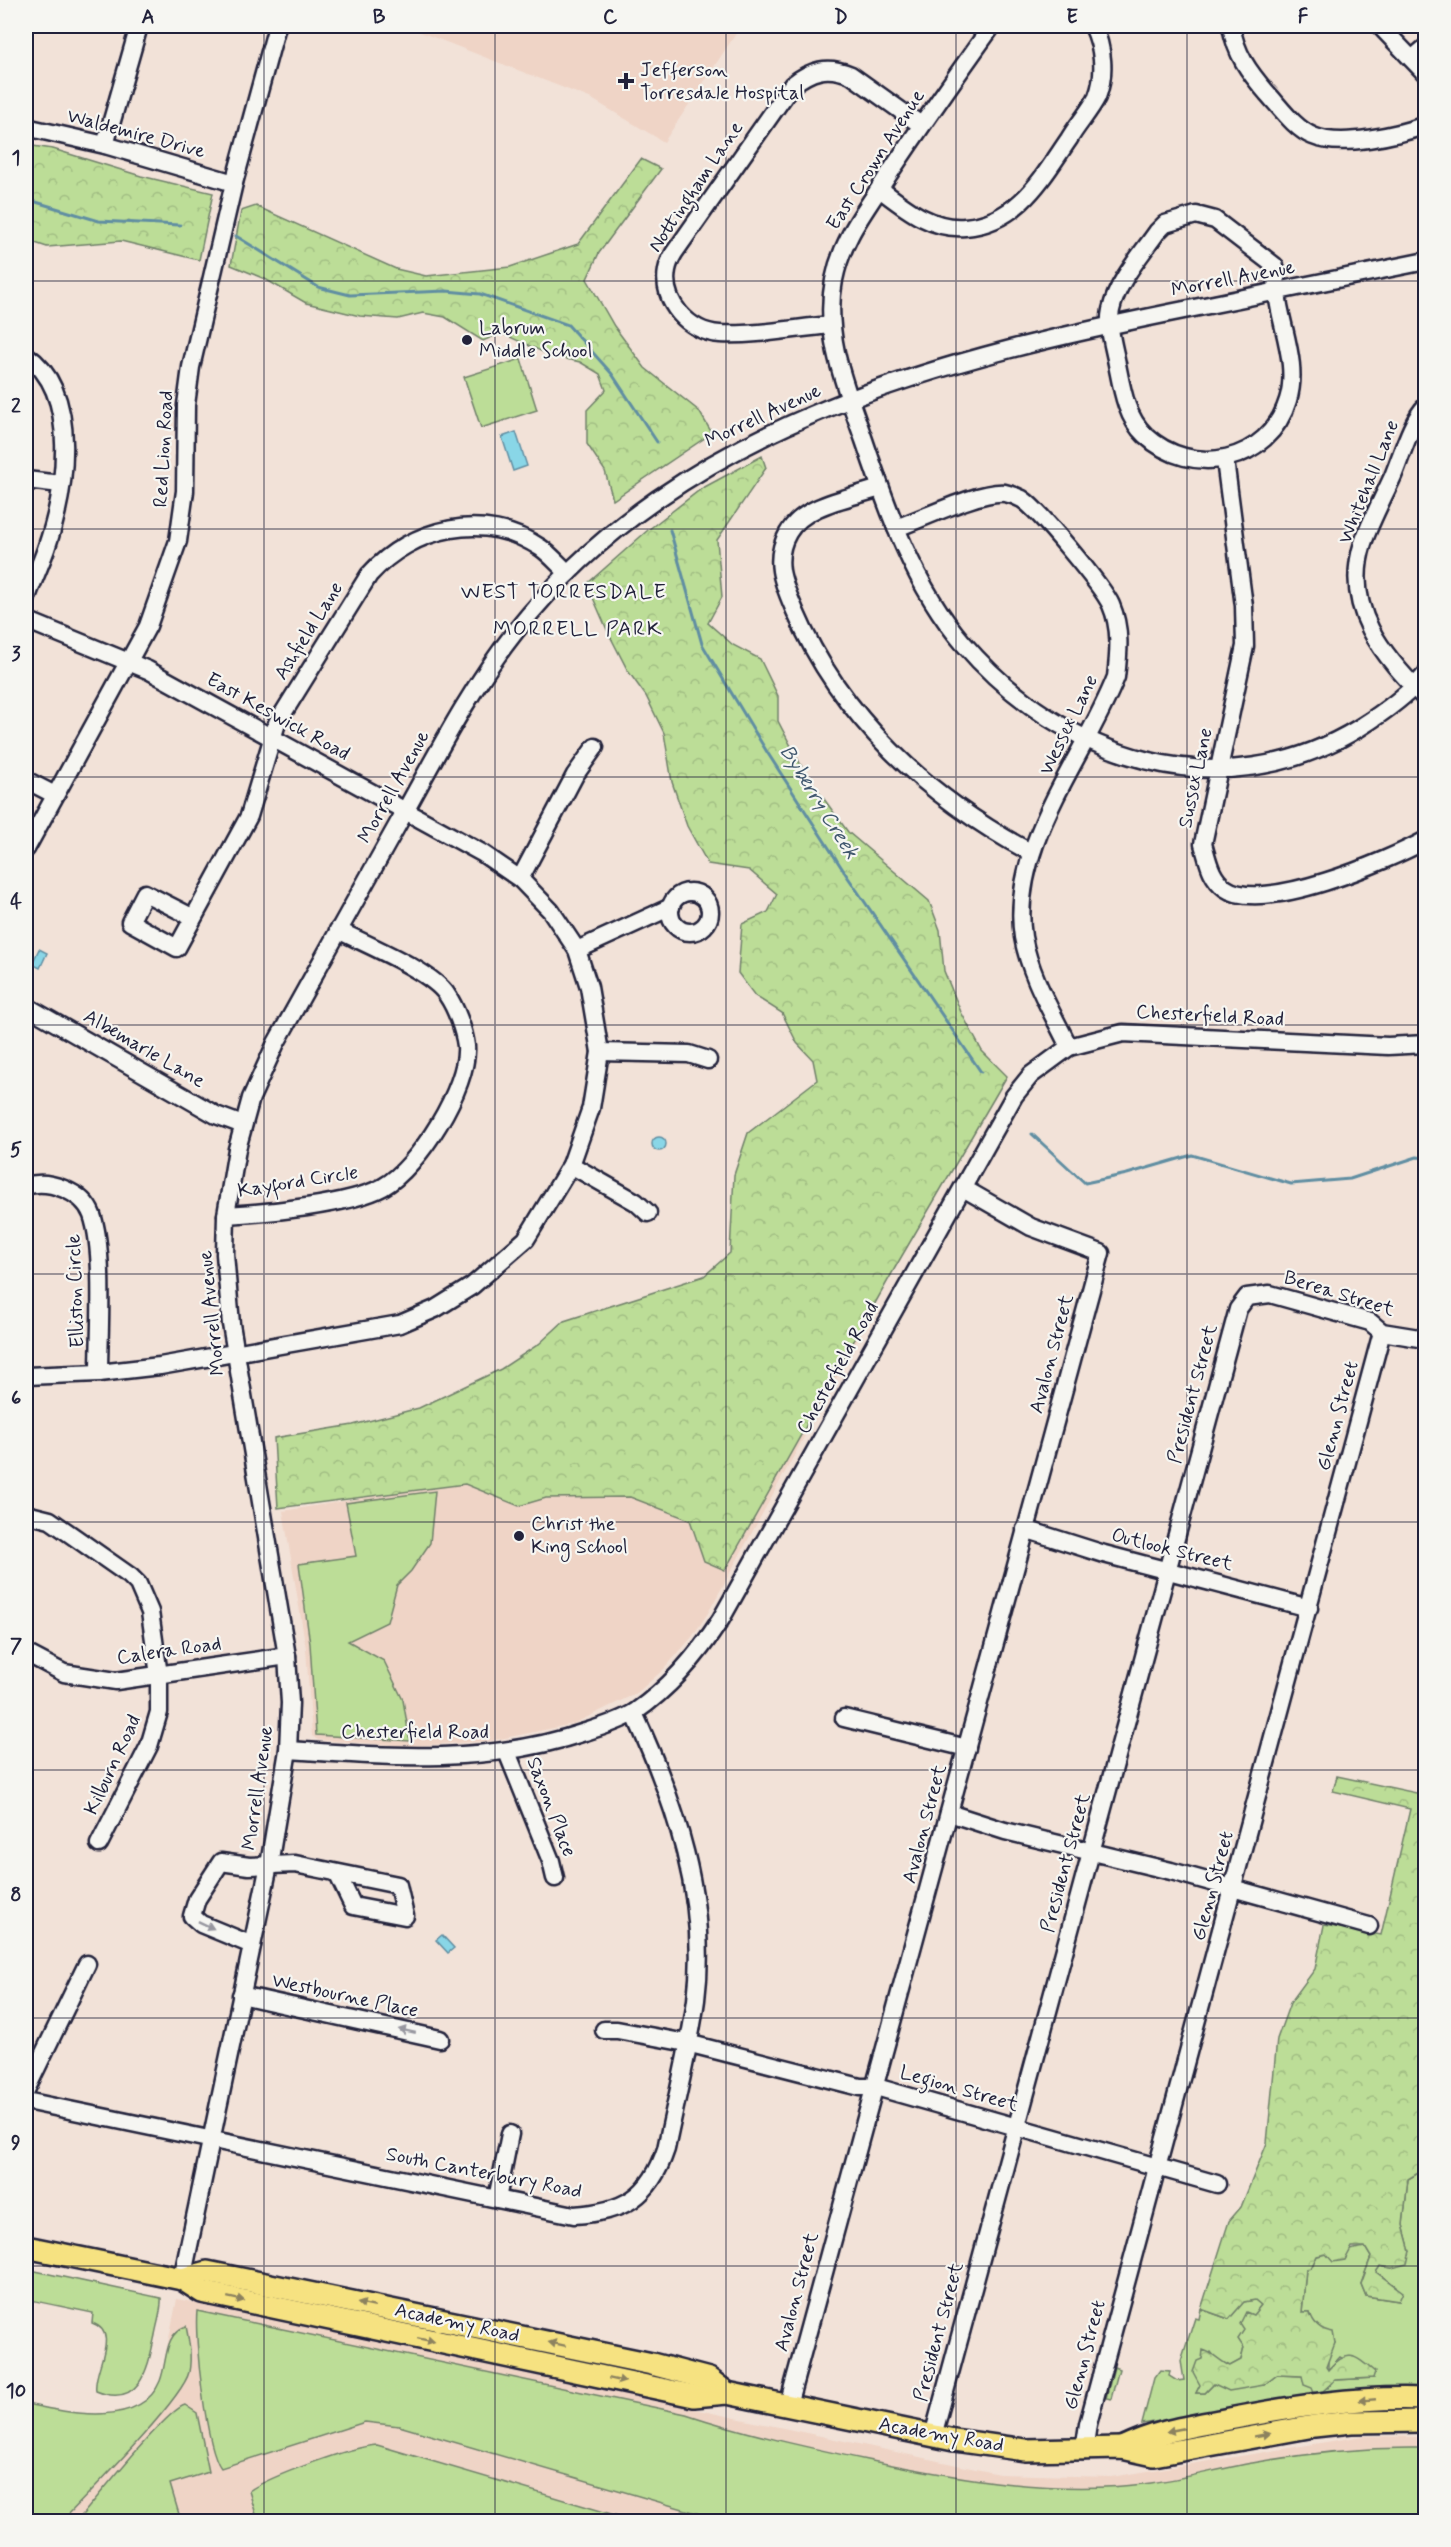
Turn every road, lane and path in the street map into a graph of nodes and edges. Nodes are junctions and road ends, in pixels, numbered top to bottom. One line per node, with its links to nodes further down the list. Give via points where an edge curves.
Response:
1 (139, 26): 13 (street)
2 (278, 26): 14 (street, Red Lion Road)
3 (992, 26): 10 (street, East Crown Avenue)
4 (1093, 26): 15 (street, via 1101,43 1102,70 1097,96 1032,192 1014,211 965,227 936,225 910,212)
5 (1231, 26): 11 (street, via 1246,70 1312,136 1336,142)
6 (1380, 26): 8 (street)
7 (1425, 47): 8 (street)
8 (1412, 59): 9 (street)
9 (1425, 74)
10 (921, 125): 15 (street, East Crown Avenue); 18 (street, Nottingham Lane, via 851,75 822,69 805,75 785,95 674,253 667,270 674,308 700,330 719,334)
11 (1425, 125)
12 (26, 127): 13 (street, Waldemire Drive)
13 (105, 145): 14 (street, Waldemire Drive)
14 (234, 183): 31 (street, Red Lion Road, via 191,367 186,405 185,491 178,541 148,626)
15 (880, 189): 18 (street, East Crown Avenue, via 858,218 839,259)
16 (1425, 261): 17 (street, Morrell Avenue)
17 (1277, 291): 19 (street, Morrell Avenue); 19 (street, via 1275,266 1215,220 1196,214 1165,224 1157,232 1118,294); 23 (street, via 1291,365 1288,401 1280,422 1266,438)
18 (831, 325): 21 (street, East Crown Avenue)
19 (1109, 325): 21 (street, Morrell Avenue, via 999,350); 23 (street, via 1124,397 1144,434 1181,458)
20 (26, 355): 25 (street, via 53,386 60,410)
21 (850, 400): 26 (street, East Crown Avenue); 28 (street, Morrell Avenue, via 756,439 705,466 636,513)
22 (1425, 406): 33 (street, Whitehall Lane, via 1363,544 1358,574 1360,600 1370,632 1390,662)
23 (1225, 460): 37 (street, Sussex Lane, via 1245,646)
24 (26, 480): 25 (street)
25 (61, 484): 29 (street, via 46,549)
26 (880, 488): 27 (street, East Crown Avenue); 43 (street, via 807,514 788,532 780,551 781,577 813,648 872,729 956,808)
27 (896, 528): 35 (street, East Crown Avenue, via 934,603 962,642 1029,705); 35 (street, Wessex Lane, via 987,494 1005,493 1023,500 1038,515 1101,587 1117,624 1116,677)
28 (568, 573): 34 (street, Ashfield Lane, via 541,549 504,531 448,529 404,545 369,575 277,723); 40 (street, Morrell Avenue, via 517,629 478,682)
29 (26, 600)
30 (26, 620): 31 (street, East Keswick Road)
31 (129, 662): 34 (street, East Keswick Road); 39 (street, Red Lion Road)
32 (1425, 674): 33 (street, East Crown Avenue)
33 (1420, 693): 37 (street, East Crown Avenue, via 1339,740 1270,764)
34 (272, 738): 40 (street, East Keswick Road); 46 (street, Ashfield Lane, via 249,816)
35 (1087, 739): 37 (street, East Crown Avenue, via 1109,750 1165,765); 43 (street, Wessex Lane)
36 (595, 747): 44 (street, via 575,775)
37 (1219, 769): 41 (street, Sussex Lane, via 1203,843 1210,870 1226,888 1248,896 1317,885 1364,870)
38 (26, 780): 39 (street)
39 (55, 795): 42 (street, Red Lion Road)
40 (405, 811): 44 (street, East Keswick Road, via 482,853); 47 (street, Morrell Avenue)
41 (1425, 840)
42 (26, 849)
43 (1030, 852): 51 (street, Wessex Lane, via 1023,884 1023,936 1036,980)
44 (520, 879): 48 (street, East Keswick Road, via 550,911)
45 (671, 907): 48 (street)
46 (192, 916)
47 (338, 930): 54 (street, Morrell Avenue, via 276,1043); 59 (street, Kayford Circle, via 431,979 447,994 466,1046 463,1075 424,1150 384,1186 353,1197)
48 (577, 950): 52 (street, East Keswick Road, via 589,987)
49 (26, 1006): 54 (street, Albemarle Lane, via 216,1115)
50 (1425, 1044): 51 (street, Chesterfield Road, via 1388,1046 1124,1033)
51 (1069, 1047): 57 (street, Chesterfield Road, via 1031,1075 1014,1096)
52 (600, 1052): 53 (street, via 689,1054); 55 (street, East Keswick Road, via 591,1108)
53 (708, 1060)
54 (243, 1125): 59 (street, Morrell Avenue)
55 (571, 1165): 58 (street, via 636,1202); 63 (street, East Keswick Road, via 526,1239 471,1286 435,1309 400,1324)
56 (26, 1185): 64 (street, Elliston Circle, via 56,1185 76,1196 91,1212 98,1238)
57 (963, 1188): 67 (street, Avalon Street, via 1032,1227 1101,1253); 73 (street, Chesterfield Road, via 721,1619 699,1654)
58 (648, 1214)
59 (226, 1215): 63 (street, Morrell Avenue, via 226,1281)
60 (1242, 1301): 61 (street, Berea Street, via 1270,1294 1370,1322); 68 (street, President Street)
61 (1382, 1332): 62 (street, Berea Street); 69 (street, Glenn Street)
62 (1425, 1339)
63 (235, 1353): 64 (street, East Keswick Road); 71 (street, Morrell Avenue)
64 (99, 1373): 65 (street, East Keswick Road)
65 (26, 1376)
66 (28, 1514): 72 (street, Kilburn Road, via 50,1520 138,1584 150,1612)
67 (1025, 1529): 68 (street, Outlook Street); 75 (street, Avalon Street)
68 (1166, 1570): 69 (street, Outlook Street); 80 (street, President Street)
69 (1309, 1608): 84 (street, Glenn Street)
70 (26, 1653): 72 (street, Calera Road, via 64,1673 90,1678 116,1681)
71 (287, 1656): 72 (street, Calera Road); 76 (street, Morrell Avenue)
72 (159, 1675): 79 (street, Kilburn Road, via 157,1727)
73 (634, 1713): 77 (street, Chesterfield Road, via 562,1740); 91 (street, South Canterbury Road, via 670,1796 691,1880 698,1959 696,2000)
74 (844, 1718): 75 (street)
75 (967, 1748): 78 (street, Avalon Street)
76 (288, 1750): 77 (street, Chesterfield Road, via 393,1757); 81 (street, Morrell Avenue)
77 (507, 1752): 83 (street, Saxon Place)
78 (949, 1813): 80 (street); 92 (street, Avalon Street)
79 (99, 1844)
80 (1091, 1852): 84 (street); 95 (street, President Street)
81 (268, 1865): 82 (street, via 295,1864); 86 (street, Morrell Avenue); 86 (street, Morrell Avenue, one-way to 86, via 221,1862 197,1899 192,1916 201,1924)
82 (337, 1873)
83 (555, 1878)
84 (1233, 1889): 85 (street); 98 (street, Glenn Street)
85 (1369, 1926)
86 (252, 1945): 88 (street, Morrell Avenue)
87 (87, 1964): 93 (street)
88 (241, 1995): 90 (street, Westbourne Place, one-way to 88); 97 (street, Morrell Avenue)
89 (604, 2030): 91 (street, Legion Street)
90 (440, 2038)
91 (687, 2043): 92 (street, Legion Street, via 860,2087); 100 (street, South Canterbury Road, via 660,2168 627,2204 602,2213 574,2215)
92 (876, 2087): 95 (street, Legion Street); 104 (street, Avalon Street)
93 (26, 2090)
94 (26, 2101): 97 (street, South Canterbury Road)
95 (1017, 2126): 98 (street, Legion Street, via 1025,2132); 106 (street, President Street)
96 (510, 2134): 100 (street)
97 (213, 2140): 100 (street, South Canterbury Road); 102 (street, Morrell Avenue)
98 (1159, 2166): 99 (street, Legion Street); 108 (street, Glenn Street, via 1088,2424)
99 (1217, 2184)
100 (497, 2199)
101 (26, 2247): 102 (main road, Academy Road)
102 (182, 2279): 104 (main road, Academy Road, via 202,2292 683,2394 727,2393)
103 (1425, 2400): 107 (main road, Academy Road, one-way to 107, via 1391,2398 1278,2410 1150,2434)
104 (788, 2405): 106 (main road, Academy Road)
105 (1425, 2421): 107 (main road, Academy Road, one-way to 105, via 1154,2455 1314,2426)
106 (933, 2436): 108 (main road, Academy Road, via 1025,2450)
107 (1122, 2448): 108 (main road, Academy Road)
108 (1084, 2451)

